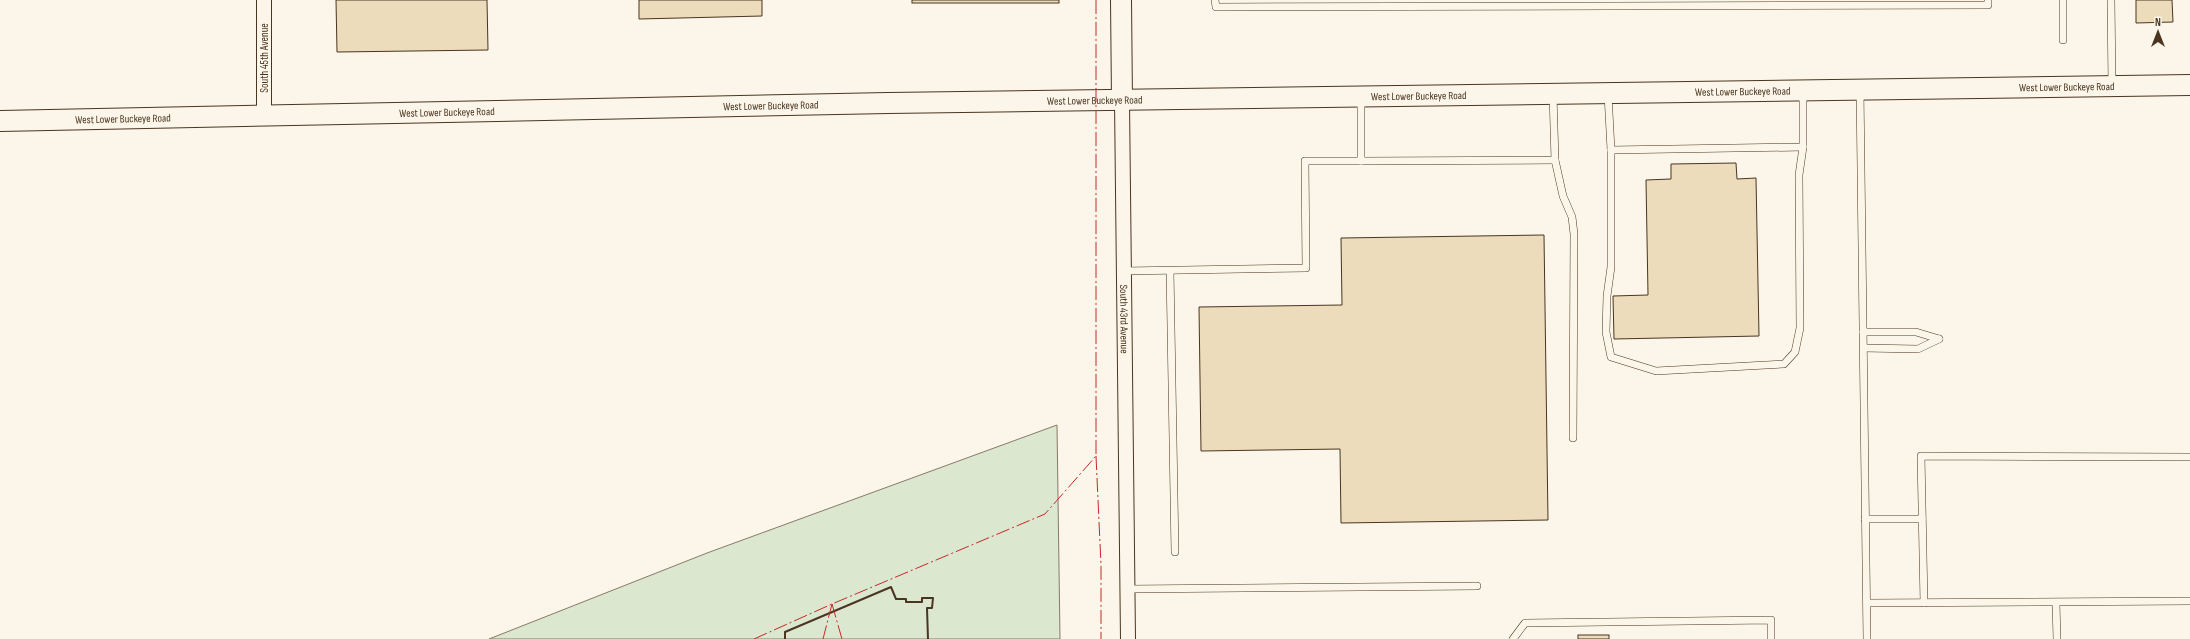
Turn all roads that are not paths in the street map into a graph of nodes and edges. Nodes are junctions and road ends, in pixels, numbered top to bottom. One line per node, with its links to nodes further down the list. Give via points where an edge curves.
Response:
1 (264, 0): 16 (street, South 45th Avenue)
2 (1121, 0): 15 (main road, South 43rd Avenue)
3 (1215, 0): 4 (lane, via 1216,7 1988,5)
4 (1988, 0)
5 (2062, 0): 7 (lane)
6 (2111, 0): 9 (lane)
7 (2062, 40)
8 (2190, 85): 9 (main road, West Lower Buckeye Road)
9 (2112, 86): 10 (main road, West Lower Buckeye Road)
10 (1860, 90): 11 (main road, West Lower Buckeye Road); 24 (lane)
11 (1803, 91): 13 (main road, West Lower Buckeye Road); 18 (lane)
12 (1552, 93): 13 (main road, West Lower Buckeye Road); 14 (main road, West Lower Buckeye Road); 21 (lane)
13 (1608, 94): 19 (lane)
14 (1361, 96): 15 (main road, West Lower Buckeye Road); 20 (lane)
15 (1122, 101): 16 (main road, West Lower Buckeye Road); 23 (street, South 43rd Avenue)
16 (264, 116): 17 (main road, West Lower Buckeye Road)
17 (0, 121)
18 (1803, 147): 19 (lane); 19 (lane, via 1800,175 1800,328 1795,352 1784,364 1656,371 1611,357 1606,332 1611,267)
19 (1611, 150)
20 (1362, 160): 21 (lane); 22 (lane, via 1305,161 1306,268)
21 (1555, 160): 26 (lane, via 1563,196 1572,217 1574,234)
22 (1170, 270): 23 (lane); 30 (lane)
23 (1124, 271): 32 (street, South 43rd Avenue)
24 (1863, 332): 25 (lane); 25 (lane, via 1916,332 1939,339 1918,349)
25 (1864, 348): 28 (lane)
26 (1573, 438)
27 (2190, 457): 29 (lane, via 1921,456)
28 (1866, 519): 29 (lane); 34 (lane)
29 (1922, 519): 35 (lane)
30 (1175, 552)
31 (1477, 586): 32 (lane)
32 (1127, 589): 37 (street, South 43rd Avenue)
33 (2190, 601): 36 (lane)
34 (1867, 603): 35 (lane); 40 (lane)
35 (1924, 603): 36 (lane)
36 (2056, 603): 41 (lane)
37 (1128, 639)
38 (1513, 639): 39 (lane, via 1525,624 1771,620)
39 (1771, 639)
40 (1867, 639)
41 (2056, 639)

